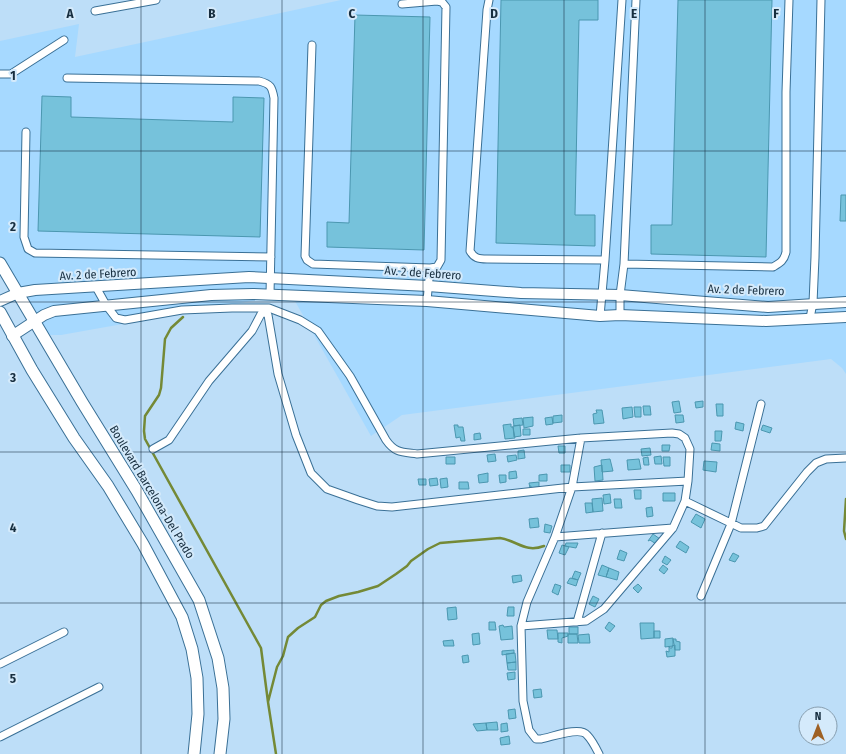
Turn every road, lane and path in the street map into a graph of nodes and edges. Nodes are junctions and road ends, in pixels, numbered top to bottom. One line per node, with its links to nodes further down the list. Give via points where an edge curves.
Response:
1 (156, 0): 7 (street)
2 (489, 0): 16 (street, via 470,251 473,256 486,260)
3 (622, 0): 16 (street)
4 (636, 0): 18 (street)
5 (789, 0): 18 (street, via 786,252 782,262 773,267)
6 (821, 0): 30 (street)
7 (142, 1): 9 (street)
8 (402, 4): 19 (street, via 437,1 446,7 441,260 437,267)
9 (95, 11)
10 (64, 40): 12 (street, via 11,74)
11 (312, 45): 19 (street, via 304,256 313,264)
12 (0, 74)
13 (67, 78): 15 (street, via 267,83 272,88 274,98)
14 (26, 132): 15 (street, via 24,237 28,249 35,252)
15 (271, 257): 20 (street)
16 (605, 260): 26 (street)
17 (0, 262): 23 (main road, Boulevard Barcelona-Del Prado)
18 (624, 264): 25 (street)
19 (430, 268): 21 (street)
20 (270, 278): 21 (main road, Av. 2 de Febrero); 22 (main road, Av. 2 de Febrero, via 249,277); 24 (street)
21 (428, 286): 26 (main road, Av. 2 de Febrero, via 521,294); 28 (street)
22 (96, 287): 23 (main road, Av. 2 de Febrero); 31 (street)
23 (18, 293): 27 (main road, Av. 2 de Febrero); 37 (main road, Boulevard Barcelona-Del Prado)
24 (270, 295): 28 (main road); 31 (main road, via 211,295)
25 (620, 295): 26 (main road, Av. 2 de Febrero); 30 (main road, Av. 2 de Febrero, via 768,307); 33 (street)
26 (602, 296): 34 (street)
27 (0, 301)
28 (427, 301): 34 (main road)
29 (846, 302): 30 (main road, Av. 2 de Febrero)
30 (813, 304): 36 (street)
31 (106, 305): 37 (main road, via 54,311); 40 (street, via 116,318 125,320 182,310 232,308 269,308 300,320 318,331 350,376 386,440 392,448 400,452 417,454)
32 (0, 312): 38 (main road)
33 (620, 315): 34 (main road); 36 (main road, via 766,321)
34 (600, 316)
35 (846, 317): 36 (main road)
36 (810, 318)
37 (34, 322): 38 (main road); 58 (main road, Boulevard Barcelona-Del Prado, via 199,600 218,658 223,688 224,719)
38 (12, 336): 57 (main road, via 74,438 108,486 182,617 192,649 197,678 198,714)
39 (761, 404): 46 (street)
40 (581, 438): 43 (street, via 679,434 685,438 690,450); 44 (street)
41 (153, 450): 44 (street, via 169,440 209,381 247,337 261,314 266,312 278,374 296,435 310,473 327,489 377,506 392,507)
42 (846, 458): 46 (street, via 826,459 816,463 764,526 748,529)
43 (688, 481): 44 (street); 45 (street)
44 (572, 487): 49 (street)
45 (685, 501): 46 (street); 47 (street)
46 (731, 524): 50 (street)
47 (673, 528): 48 (street); 51 (street, via 604,609 586,621)
48 (602, 533): 49 (street); 51 (street)
49 (555, 537): 52 (street, via 527,602)
50 (701, 596)
51 (577, 622): 52 (street)
52 (521, 626): 59 (street, via 523,701 529,730 536,739 572,731 583,732 587,734)
53 (64, 632): 54 (street)
54 (0, 664)
55 (99, 687): 56 (street)
56 (0, 737)
57 (194, 754)
58 (220, 754)
59 (599, 754)

